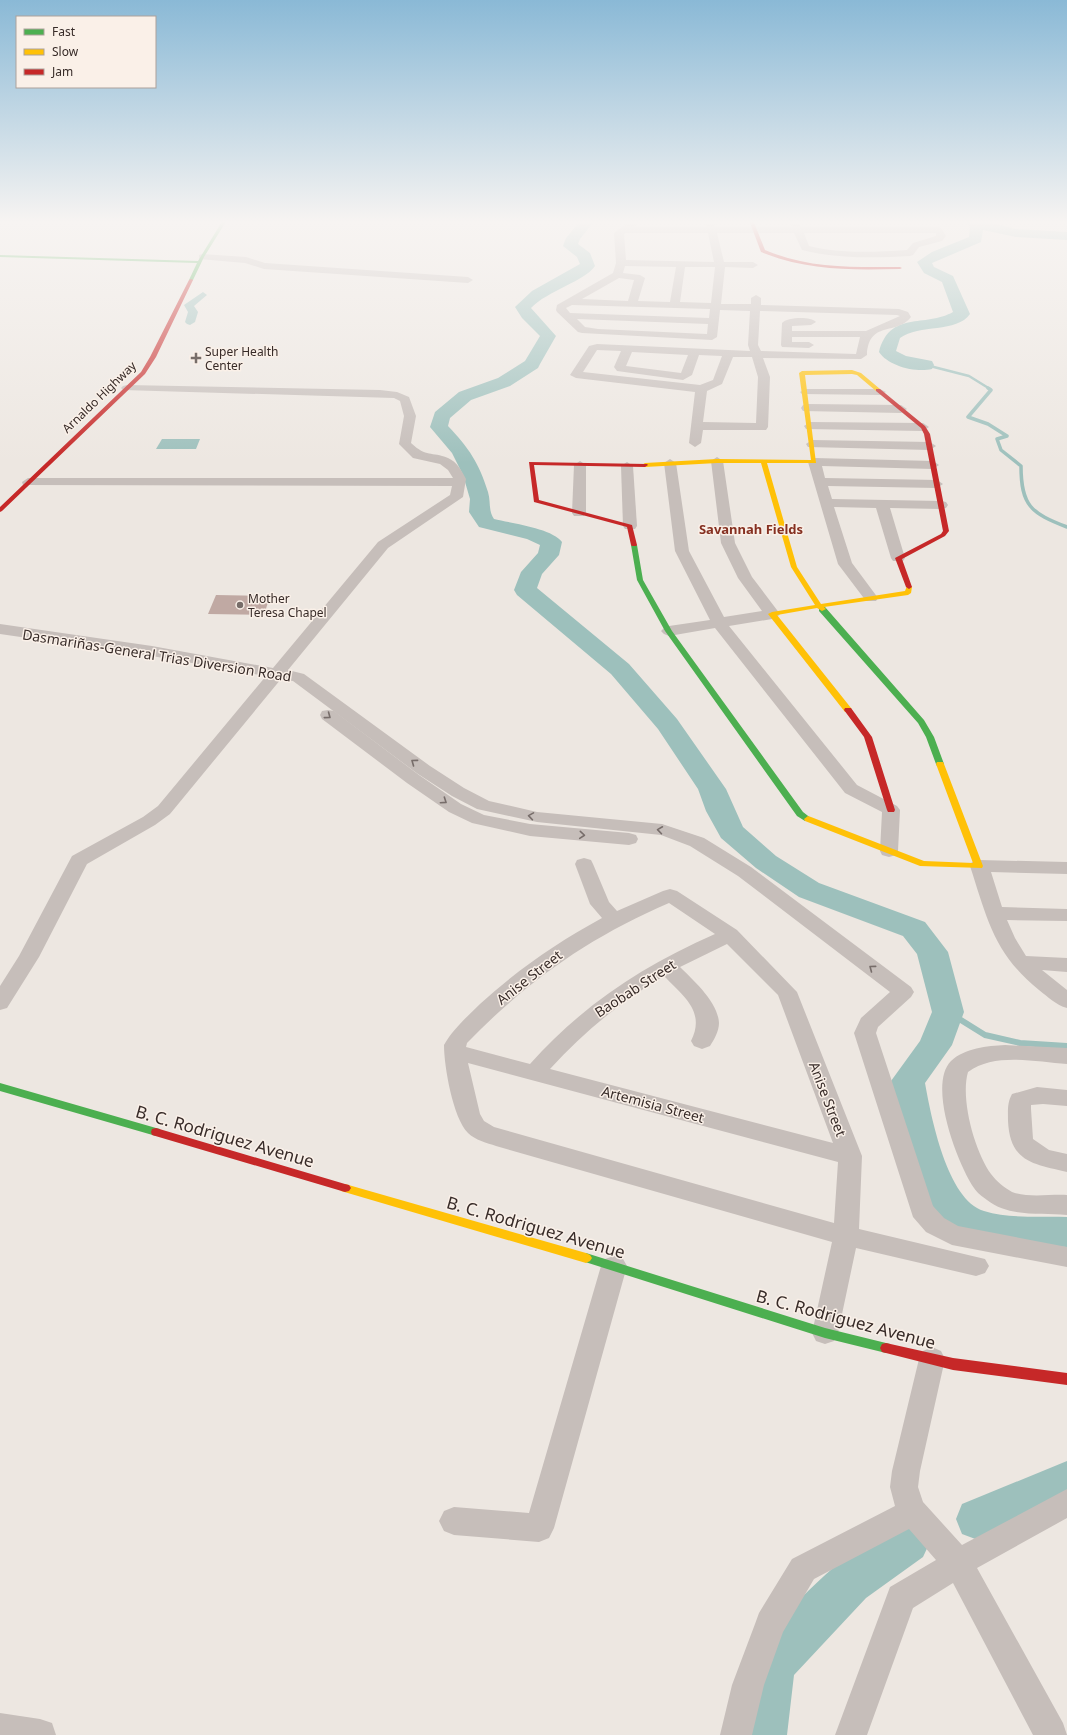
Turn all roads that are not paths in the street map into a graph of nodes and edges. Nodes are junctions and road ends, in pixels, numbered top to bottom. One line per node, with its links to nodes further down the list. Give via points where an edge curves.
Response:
1 (180, 301): 28 (street, Arnaldo Highway, via 153,357 143,373)
2 (633, 301): 9 (street)
3 (675, 301): 11 (street)
4 (716, 301): 12 (street)
5 (786, 301): 13 (street)
6 (820, 301): 14 (street)
7 (569, 302): 9 (street); 16 (street, via 560,308)
8 (882, 302): 15 (street)
9 (632, 304): 11 (street)
10 (756, 304): 12 (street); 13 (street); 27 (street, via 753,345)
11 (674, 306): 12 (street)
12 (715, 308): 17 (street)
13 (788, 310): 14 (street)
14 (819, 310): 15 (street, via 851,306)
15 (884, 312): 20 (street, via 905,314 904,318)
16 (567, 316): 17 (street); 17 (street, via 586,331 712,337)
17 (713, 321)
18 (820, 322): 21 (street, via 789,322)
19 (850, 323): 20 (street)
20 (889, 324): 22 (street)
21 (787, 334): 22 (street); 23 (street, via 786,345)
22 (867, 334): 23 (street)
23 (861, 347): 27 (street, via 862,355 857,357)
24 (628, 348): 25 (street); 25 (street, via 621,369 683,377); 29 (street, via 593,348 576,375)
25 (695, 352): 26 (street)
26 (729, 353): 27 (street); 29 (street, via 718,382)
27 (758, 355): 34 (street, via 764,377 762,427)
28 (127, 388): 47 (street, Arnaldo Highway); 48 (street, via 397,395 405,399 410,416 405,444 417,455 444,461 453,468 460,479)
29 (701, 389): 34 (street)
30 (806, 392): 31 (street); 31 (street, via 802,373 804,372 856,373); 32 (street)
31 (880, 392): 33 (street)
32 (807, 408): 33 (street); 35 (street)
33 (901, 409): 36 (street)
34 (698, 426): 37 (street)
35 (810, 426): 36 (street); 38 (street)
36 (923, 427): 39 (street)
37 (695, 443)
38 (812, 444): 39 (street); 42 (street)
39 (930, 446): 45 (street)
40 (717, 461): 41 (street); 43 (street); 60 (street, via 728,543 745,578)
41 (763, 461): 42 (street); 59 (street, via 794,567)
42 (814, 462): 45 (street); 49 (street)
43 (670, 464): 46 (street); 61 (street, via 682,551)
44 (580, 465): 46 (street); 55 (street); 55 (street, via 531,463 536,501)
45 (933, 465): 50 (street)
46 (627, 466): 56 (street)
47 (28, 482): 48 (street); 54 (street, Arnaldo Highway)
48 (459, 482): 65 (street, via 456,497 383,545)
49 (820, 482): 50 (street); 51 (street)
50 (937, 484): 53 (street)
51 (826, 503): 52 (street); 58 (street, via 845,564)
52 (882, 504): 53 (street); 57 (street)
53 (941, 505): 57 (street, via 946,531 943,535)
54 (0, 510)
55 (579, 513): 56 (street)
56 (630, 526): 63 (street, via 640,580)
57 (898, 558): 58 (street, via 910,589 908,593)
58 (871, 598): 59 (street)
59 (819, 606): 60 (street); 69 (street, via 921,722 930,737)
60 (772, 614): 61 (street); 66 (street, via 863,728)
61 (720, 624): 63 (street); 66 (street, via 851,789)
62 (0, 629): 65 (street, Dasmariñas-General Trias Diversion Road, via 152,651)
63 (669, 631): 67 (street, via 800,814 812,822)
64 (0, 637): 65 (street, Dasmariñas-General Trias Diversion Road)
65 (275, 678): 79 (street, via 164,810 79,860 30,957); 90 (street, Dasmariñas-General Trias Diversion Road, via 413,779 455,808 478,819 530,830 669,844 707,857 898,996 869,1023 865,1033 922,1210 935,1225 952,1235)
66 (891, 810): 67 (street)
67 (889, 851): 69 (street, via 923,864)
68 (584, 864): 73 (street, via 600,904)
69 (979, 866): 70 (street); 71 (street)
70 (1067, 868)
71 (995, 913): 72 (street); 75 (street, via 1003,935)
72 (1067, 915)
73 (614, 920): 74 (street, Anise Street, via 670,895); 81 (street, Anise Street, via 563,949 514,986 459,1038 455,1044)
74 (730, 935): 77 (street, Baobab Street); 86 (street, Anise Street, via 787,992)
75 (1021, 962): 76 (street); 78 (street, via 1041,982)
76 (1067, 964)
77 (667, 966): 80 (street, via 705,1010 708,1020 707,1031); 83 (street, Baobab Street, via 628,988 588,1018)
78 (1067, 1000)
79 (0, 1003)
80 (702, 1041)
81 (455, 1052): 83 (street, Artemisia Street); 89 (street, via 472,1121 485,1132)
82 (1067, 1056): 88 (street, via 996,1053 974,1058 959,1068 954,1085 963,1136 970,1158 983,1182 997,1195 1018,1203)
83 (534, 1073): 86 (street, Artemisia Street)
84 (0, 1087): 91 (street, B. C. Rodriguez Avenue)
85 (1067, 1098): 87 (street, via 1026,1096 1020,1100 1019,1106 1021,1139 1025,1146 1042,1156)
86 (850, 1156): 89 (street, Anise Street)
87 (1067, 1163)
88 (1067, 1205)
89 (846, 1236): 92 (street); 93 (street, Anise Street)
90 (1067, 1256)
91 (614, 1266): 93 (street, B. C. Rodriguez Avenue); 98 (street, via 539,1528)
92 (976, 1266)
93 (825, 1333): 94 (street, B. C. Rodriguez Avenue)
94 (932, 1359): 95 (street, B. C. Rodriguez Avenue); 97 (street, via 906,1471 904,1488)
95 (1067, 1379)
96 (1065, 1510): 99 (street)
97 (913, 1512): 99 (street); 102 (street, via 803,1569 770,1624 748,1685)
98 (454, 1521)
99 (958, 1563): 103 (street, via 901,1598); 104 (street)
100 (0, 1729): 101 (street)
101 (40, 1735)
102 (736, 1735)
103 (852, 1735)
104 (1051, 1735)

